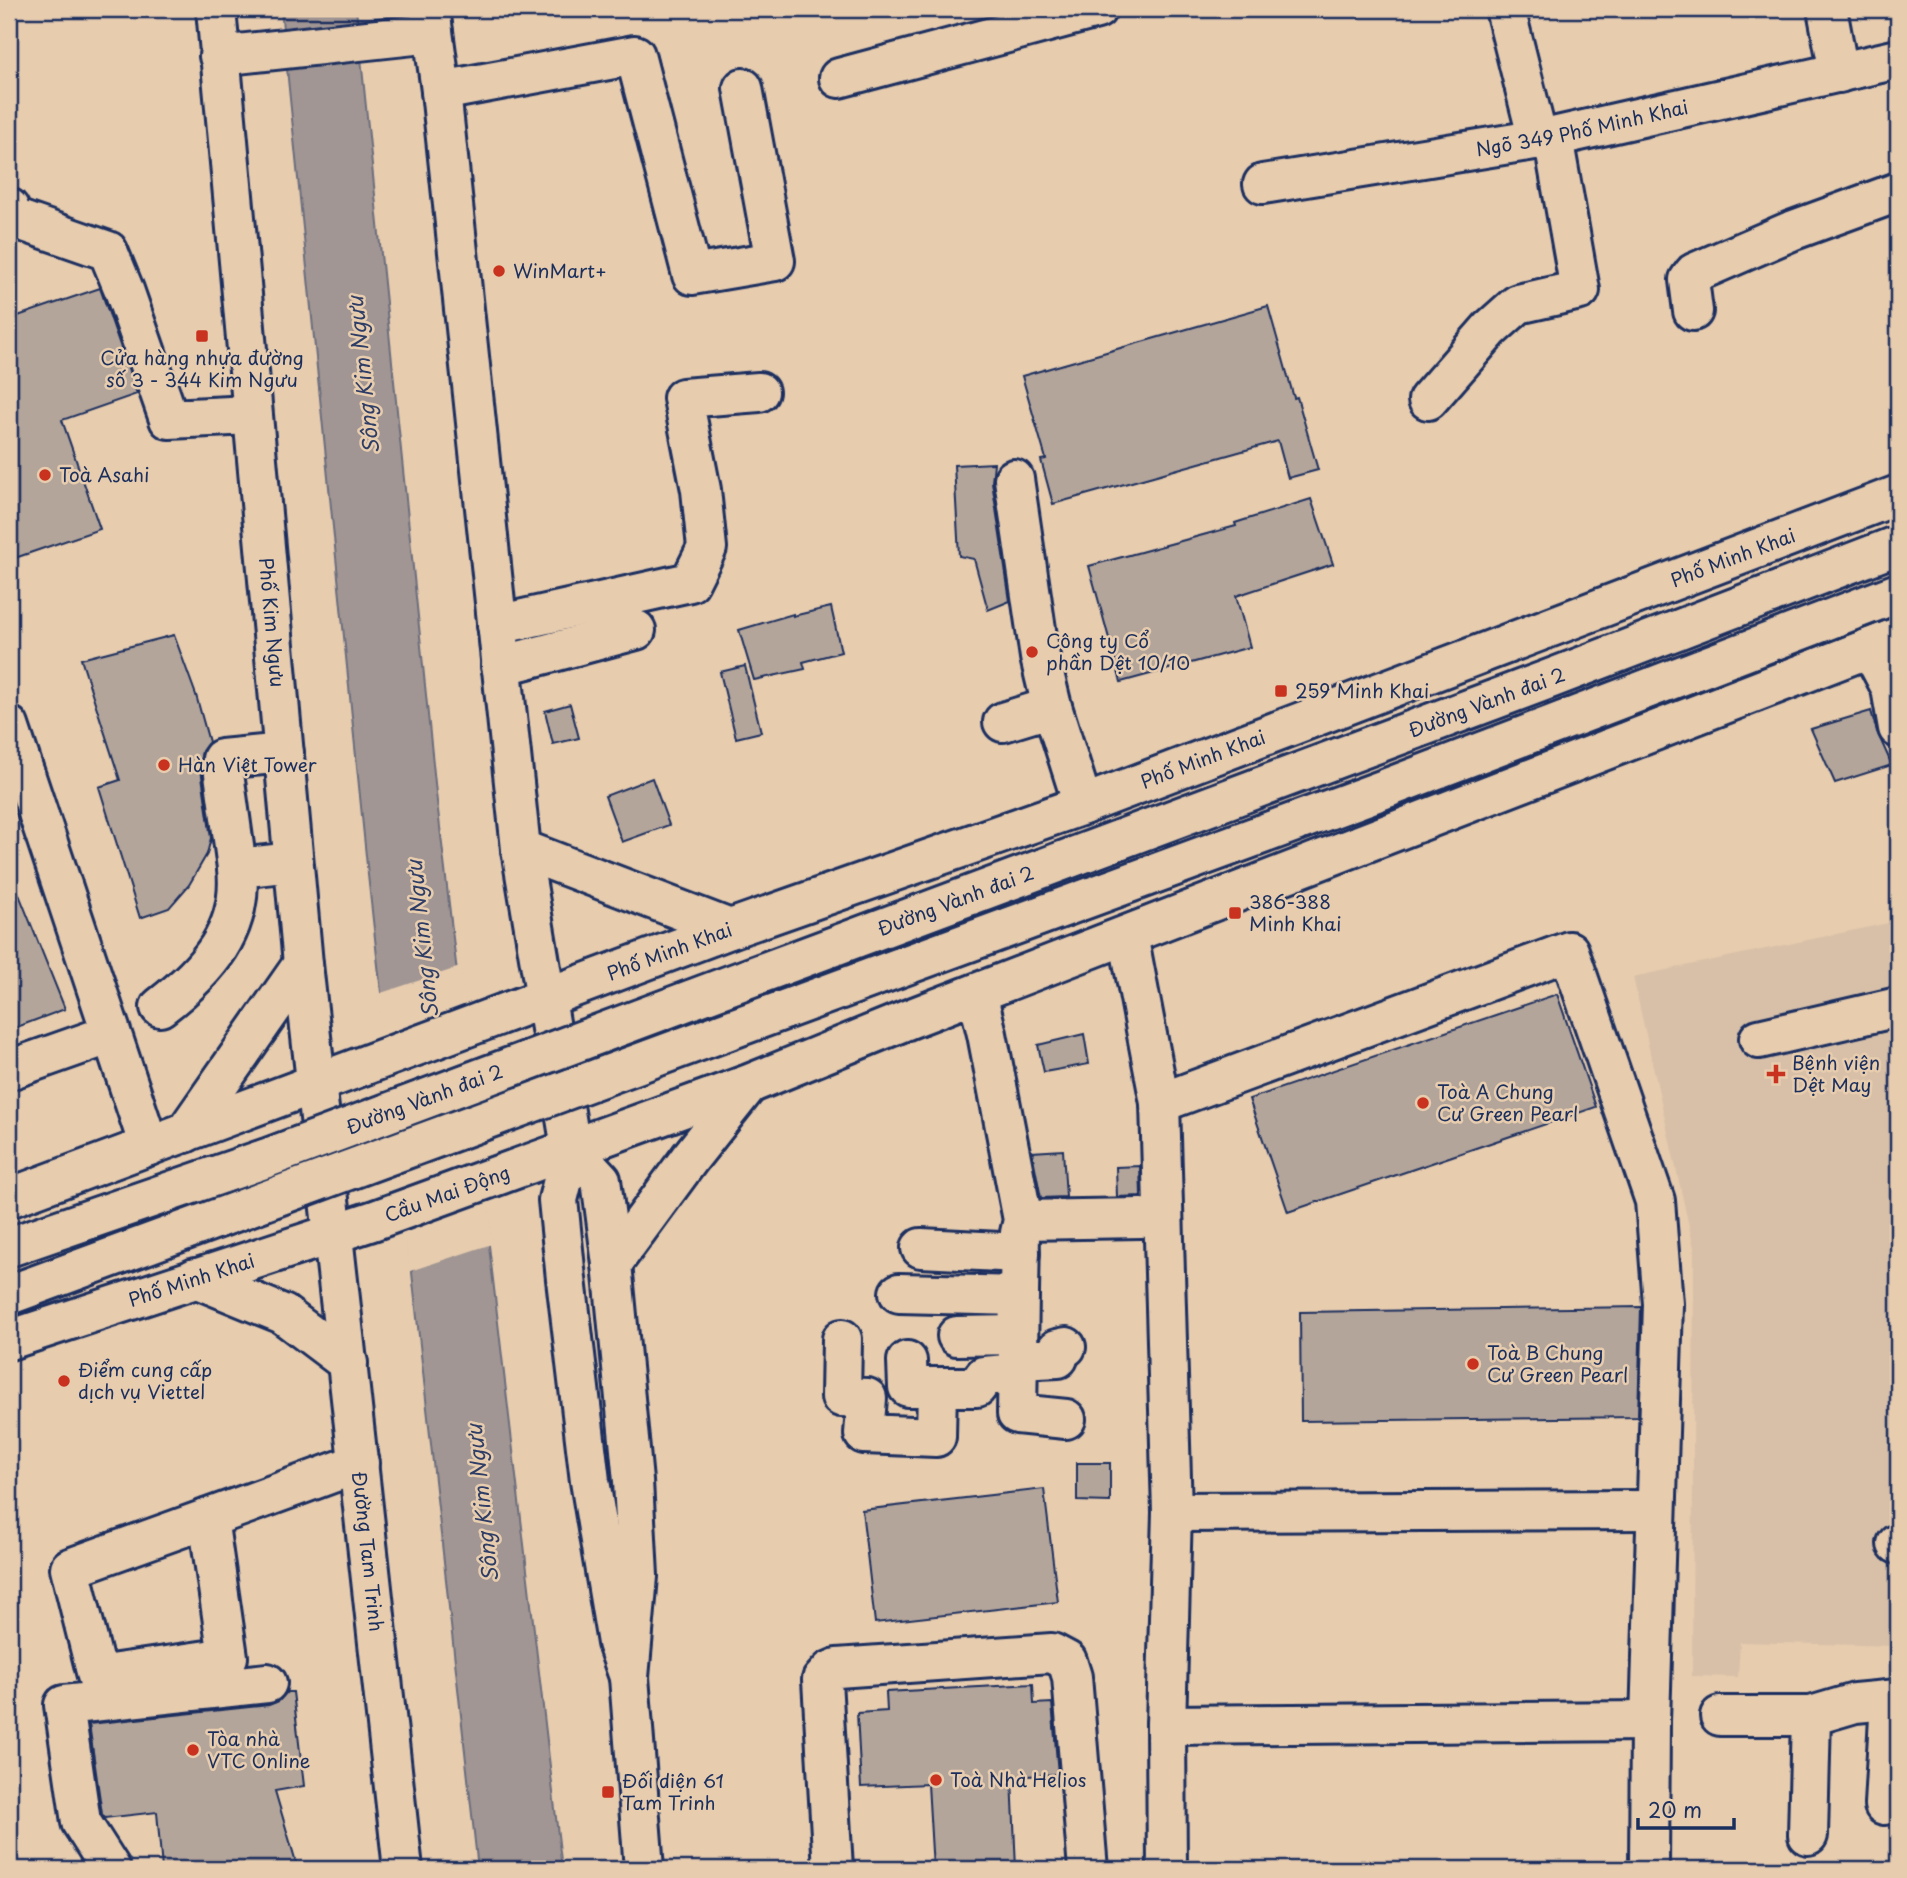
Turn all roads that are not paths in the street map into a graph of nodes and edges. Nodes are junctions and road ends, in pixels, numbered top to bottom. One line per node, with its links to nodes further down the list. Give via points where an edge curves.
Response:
1 (216, 9): 6 (main road, Phố Kim Ngưu)
2 (1097, 9): 9 (main road)
3 (1505, 9): 12 (main road)
4 (1827, 9): 8 (main road)
5 (431, 21): 6 (main road, via 387,38); 11 (main road)
6 (219, 56): 19 (main road, Phố Kim Ngưu)
7 (1898, 59): 8 (main road, Ngõ 349 Phố Minh Khai)
8 (1839, 74): 12 (main road, Ngõ 349 Phố Minh Khai)
9 (839, 78)
10 (743, 89): 11 (main road, via 775,261 692,275 635,55)
11 (441, 91): 24 (main road)
12 (1545, 138): 13 (main road, Ngõ 349 Phố Minh Khai); 18 (main road, via 1580,290 1518,303)
13 (1262, 184)
14 (1898, 192): 16 (main road, via 1694,273 1689,280)
15 (12, 229): 19 (main road, via 105,248 112,256 169,419)
16 (1693, 311)
17 (759, 392): 24 (main road, via 683,398 707,548 690,582)
18 (1428, 400)
19 (251, 415): 32 (main road, Phố Kim Ngưu)
20 (1014, 479): 28 (main road, via 1040,657)
21 (1898, 495): 33 (main road, Phố Minh Khai)
22 (1898, 545): 58 (main road, Đường Vành đai 2, bridge, via 305,1144)
23 (1898, 593): 63 (main road, Đường Vành đai 2, bridge, via 1382,790)
24 (497, 625): 27 (main road)
25 (636, 630): 27 (main road)
26 (1884, 643): 31 (main road); 38 (main road)
27 (501, 666): 34 (main road)
28 (1052, 707): 29 (main road); 33 (main road)
29 (1003, 722)
30 (9, 726): 44 (main road)
31 (1898, 728)
32 (284, 753): 35 (main road, Phố Kim Ngưu); 36 (main road, via 222,759)
33 (1083, 805): 37 (main road, Phố Minh Khai)
34 (521, 849): 37 (main road); 41 (main road)
35 (293, 862): 36 (main road); 39 (main road, Phố Kim Ngưu)
36 (237, 868): 42 (main road, via 237,903 226,936 206,963)
37 (730, 929): 41 (main road, Phố Minh Khai)
38 (1128, 935): 40 (main road); 49 (main road)
39 (303, 964): 47 (main road, Phố Kim Ngưu); 50 (main road)
40 (977, 993): 48 (main road); 57 (main road)
41 (545, 997): 47 (main road, Phố Minh Khai); 52 (main road)
42 (160, 1007)
43 (1898, 1007): 45 (main road)
44 (111, 1034): 46 (main road); 51 (main road)
45 (1759, 1039)
46 (9, 1070)
47 (316, 1084): 50 (main road); 56 (main road, Phố Kim Ngưu)
48 (749, 1084): 52 (main road); 60 (main road)
49 (1160, 1103): 75 (main road, via 1569,951 1655,1201 1663,1304); 76 (main road)
50 (185, 1133): 51 (main road)
51 (149, 1146): 53 (main road)
52 (571, 1148): 55 (main road, Cầu Mai Động); 60 (main road, via 601,1180); 78 (main road, via 558,1200 563,1253 590,1481 617,1643)
53 (9, 1198)
54 (1141, 1218): 57 (main road)
55 (375, 1220): 56 (main road, Phố Minh Khai)
56 (334, 1234): 61 (main road, Phố Minh Khai); 71 (main road, Đường Tam Trinh)
57 (1021, 1236): 59 (main road); 64 (main road)
58 (9, 1247)
59 (921, 1248)
60 (612, 1264): 78 (main road, via 637,1563)
61 (195, 1278): 66 (main road, Phố Minh Khai); 71 (main road, via 283,1314)
62 (900, 1293): 64 (main road)
63 (9, 1295)
64 (1019, 1296): 69 (main road)
65 (957, 1336): 69 (main road)
66 (9, 1339)
67 (842, 1339): 72 (main road, via 841,1397 867,1398 864,1434 936,1437)
68 (1066, 1347): 69 (main road, via 1057,1349 1058,1358)
69 (1018, 1356): 72 (main road, via 984,1376 977,1387); 73 (main road, via 1017,1414)
70 (907, 1361): 72 (main road, via 908,1387)
71 (348, 1363): 74 (main road, Đường Tam Trinh)
72 (937, 1387)
73 (1066, 1419)
74 (359, 1463): 77 (main road); 88 (main road, Đường Tam Trinh)
75 (1656, 1510): 76 (main road); 83 (main road)
76 (1172, 1512): 84 (main road)
77 (208, 1518): 77 (main road, via 70,1567 97,1676 229,1657)
78 (629, 1677): 89 (main road)
79 (267, 1683): 87 (main road, via 64,1705 81,1822)
80 (1894, 1700): 82 (main road, via 1855,1703); 85 (main road)
81 (1720, 1716): 82 (main road)
82 (1811, 1716): 86 (main road)
83 (1650, 1721): 84 (main road); 93 (main road)
84 (1166, 1725): 92 (main road)
85 (1884, 1805)
86 (1808, 1835)
87 (111, 1869)
88 (403, 1869)
89 (644, 1869)
90 (833, 1869): 91 (main road, via 825,1675 837,1668 1052,1653 1067,1661 1072,1677)
91 (1088, 1869)
92 (1167, 1869)
93 (1648, 1869)

